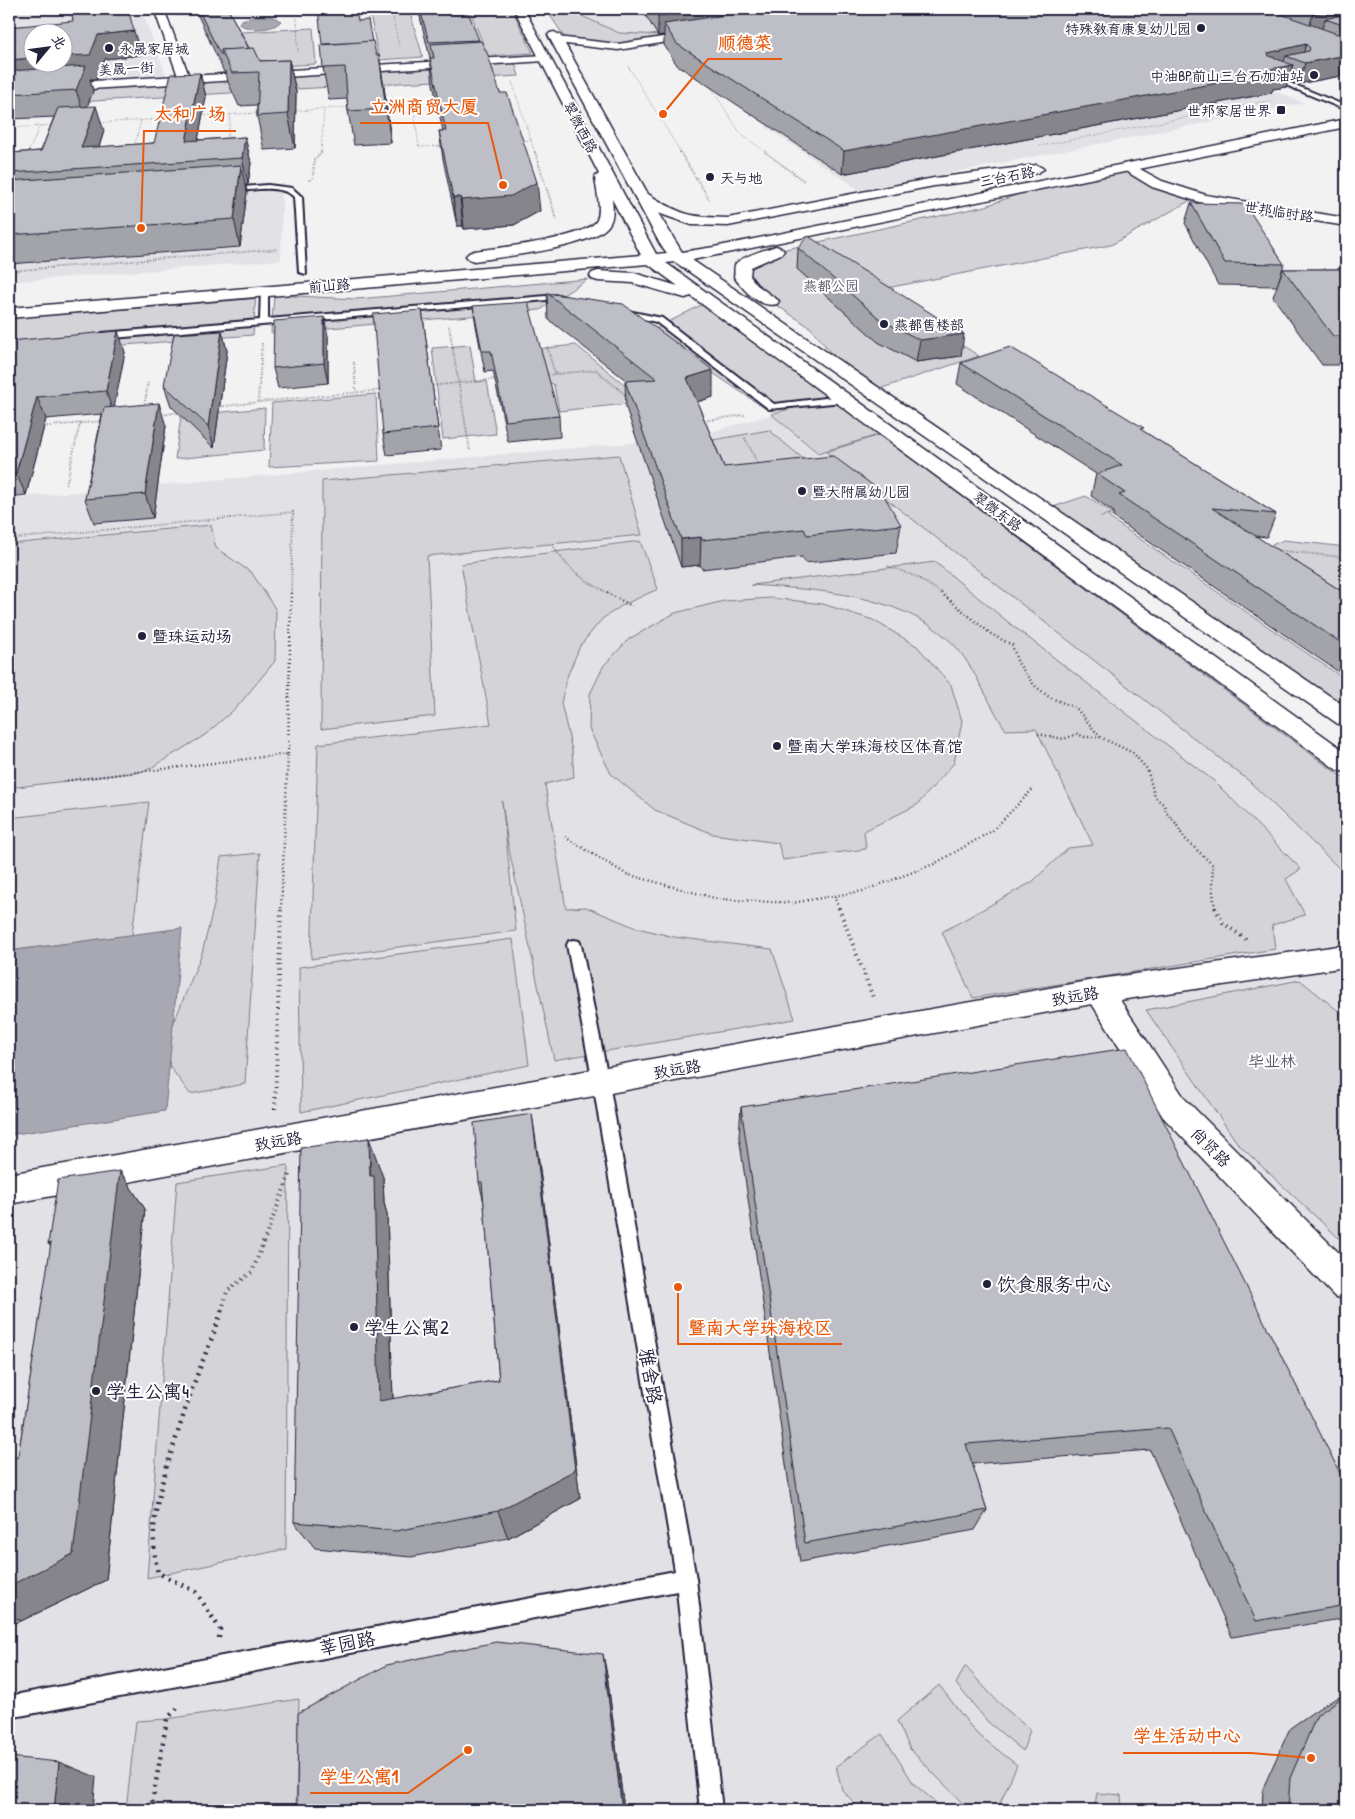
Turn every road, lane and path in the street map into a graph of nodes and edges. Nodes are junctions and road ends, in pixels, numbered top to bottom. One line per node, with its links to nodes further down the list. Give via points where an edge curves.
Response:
1 (158, 9): 16 (main road)
2 (519, 9): 10 (main road, 翠微西路)
3 (392, 13): 12 (path)
4 (297, 18): 14 (path)
5 (549, 24): 7 (main road, 翠微西路)
6 (713, 32): 8 (main road)
7 (557, 40): 8 (main road); 47 (main road, 翠微西路, via 575,64)
8 (618, 47): 9 (main road)
9 (594, 56)
10 (545, 58): 12 (main road, 美晟一街); 41 (main road, 翠微西路)
11 (628, 63): 48 (path)
12 (403, 67): 14 (main road, 美晟一街)
13 (1280, 72): 21 (lane, via 1266,75)
14 (299, 73): 16 (main road, 美晟一街)
15 (511, 79): 35 (path)
16 (185, 80): 18 (main road, 美晟一街)
17 (709, 84): 43 (path, via 742,134)
18 (9, 90)
19 (383, 105): 38 (path, via 413,103 419,148)
20 (354, 107): 22 (path)
21 (1346, 108): 25 (main road)
22 (324, 109): 23 (path); 45 (path, via 322,152 314,160 313,178)
23 (287, 111)
24 (268, 112): 26 (path)
25 (1324, 113)
26 (231, 114): 27 (path); 36 (path)
27 (195, 117)
28 (168, 118): 29 (path)
29 (141, 120): 30 (path); 40 (path)
30 (95, 123)
31 (1346, 123): 42 (main road, 三台石路)
32 (58, 125): 33 (path)
33 (40, 126): 34 (path); 39 (path)
34 (9, 128)
35 (532, 140): 37 (path); 50 (path, via 557,222)
36 (227, 141)
37 (513, 141)
38 (448, 146)
39 (28, 154)
40 (132, 156)
41 (601, 165): 50 (main road, via 605,215 602,225); 54 (main road, 翠微西路)
42 (1129, 167): 44 (main road, 三台石路); 49 (main road, 世邦临时路, via 1157,184 1204,199)
43 (804, 181)
44 (1046, 184): 52 (main road, 三台石路, via 714,252); 62 (main road, via 986,206 772,252 743,265 742,277 751,288)
45 (290, 189): 46 (lane); 53 (lane, via 298,198)
46 (220, 191)
47 (643, 197): 51 (main road, 三台石路, via 668,213 692,222 728,222 934,182 1053,167); 52 (main road, 翠微西路)
48 (710, 201)
49 (1346, 222)
50 (584, 236): 54 (main road, via 457,260)
51 (707, 236)
52 (678, 247): 54 (main road, 三台石路); 71 (main road, 翠微东路)
53 (301, 248): 56 (path); 57 (lane)
54 (647, 252): 59 (main road, 前山路); 61 (main road, 翠微东路)
55 (322, 270): 57 (main road, 前山路)
56 (9, 271)
57 (302, 272): 58 (main road, 前山路)
58 (284, 273)
59 (264, 291): 61 (main road, via 365,293 581,275 634,278 680,290); 64 (main road, 前山路); 65 (lane)
60 (576, 301): 65 (lane, via 558,297)
61 (716, 307): 80 (main road, 翠微东路)
62 (781, 308)
63 (613, 310): 83 (lane, via 659,320)
64 (9, 314)
65 (264, 322): 67 (lane); 82 (path)
66 (449, 325): 76 (path)
67 (97, 336)
68 (817, 336): 71 (main road)
69 (547, 347): 72 (path)
70 (354, 362): 79 (path)
71 (846, 372): 104 (main road, 翠微东路)
72 (554, 374): 73 (path); 81 (path, via 596,370)
73 (545, 375)
74 (506, 378): 76 (path)
75 (148, 382): 84 (path)
76 (458, 383): 77 (path); 93 (path)
77 (421, 386)
78 (384, 390): 79 (path)
79 (356, 392): 82 (path)
80 (843, 398): 83 (lane); 108 (main road, 翠微东路)
81 (634, 401)
82 (258, 402): 85 (path)
83 (772, 407): 89 (path)
84 (144, 408)
85 (210, 408)
86 (182, 412): 87 (path)
87 (153, 416)
88 (109, 420): 90 (path)
89 (700, 422)
90 (80, 423): 91 (path); 95 (path)
91 (37, 427)
92 (745, 438): 94 (path)
93 (470, 451)
94 (760, 469)
95 (66, 485)
96 (1118, 511): 97 (path)
97 (1100, 517)
98 (9, 538): 107 (path, via 293,512)
99 (553, 545): 103 (path, via 557,555 581,576)
100 (1267, 553): 102 (path, via 1275,550 1342,557)
101 (888, 566): 106 (path, via 925,581 989,632 1012,645 1032,686 1060,703 1076,708)
102 (1346, 570)
103 (632, 606)
104 (1346, 718)
105 (1038, 734): 106 (path, via 1064,739 1076,734)
106 (1100, 737): 115 (path, via 1132,753 1147,769 1155,797 1164,805 1184,838 1213,865 1210,877 1220,919 1245,939)
107 (288, 754): 109 (path); 119 (path, via 278,975)
108 (1346, 764)
109 (63, 781)
110 (1032, 789): 112 (path, via 992,831 934,864 863,891)
111 (565, 837): 112 (path, via 626,874 718,899 792,903)
112 (834, 896): 117 (path)
113 (574, 945): 118 (lane, 雅舍路)
114 (1346, 956): 115 (main road, 致远路)
115 (1288, 964): 116 (main road, 致远路)
116 (1099, 992): 117 (main road, 致远路); 121 (main road, 尚贤路, via 1174,1108)
117 (886, 1031): 118 (main road, 致远路)
118 (602, 1083): 119 (main road, 致远路); 122 (lane, 雅舍路)
119 (287, 1140): 120 (main road, 致远路); 123 (path, via 288,1182 252,1272 228,1291 172,1447 154,1515 154,1556 158,1573 196,1592 220,1629)
120 (9, 1189)
121 (1346, 1284)
122 (686, 1579): 123 (lane, 莘园路); 126 (lane, 雅舍路)
123 (215, 1668): 124 (lane, 莘园路); 125 (path, via 167,1719)
124 (9, 1706)
125 (151, 1810)
126 (711, 1810)

